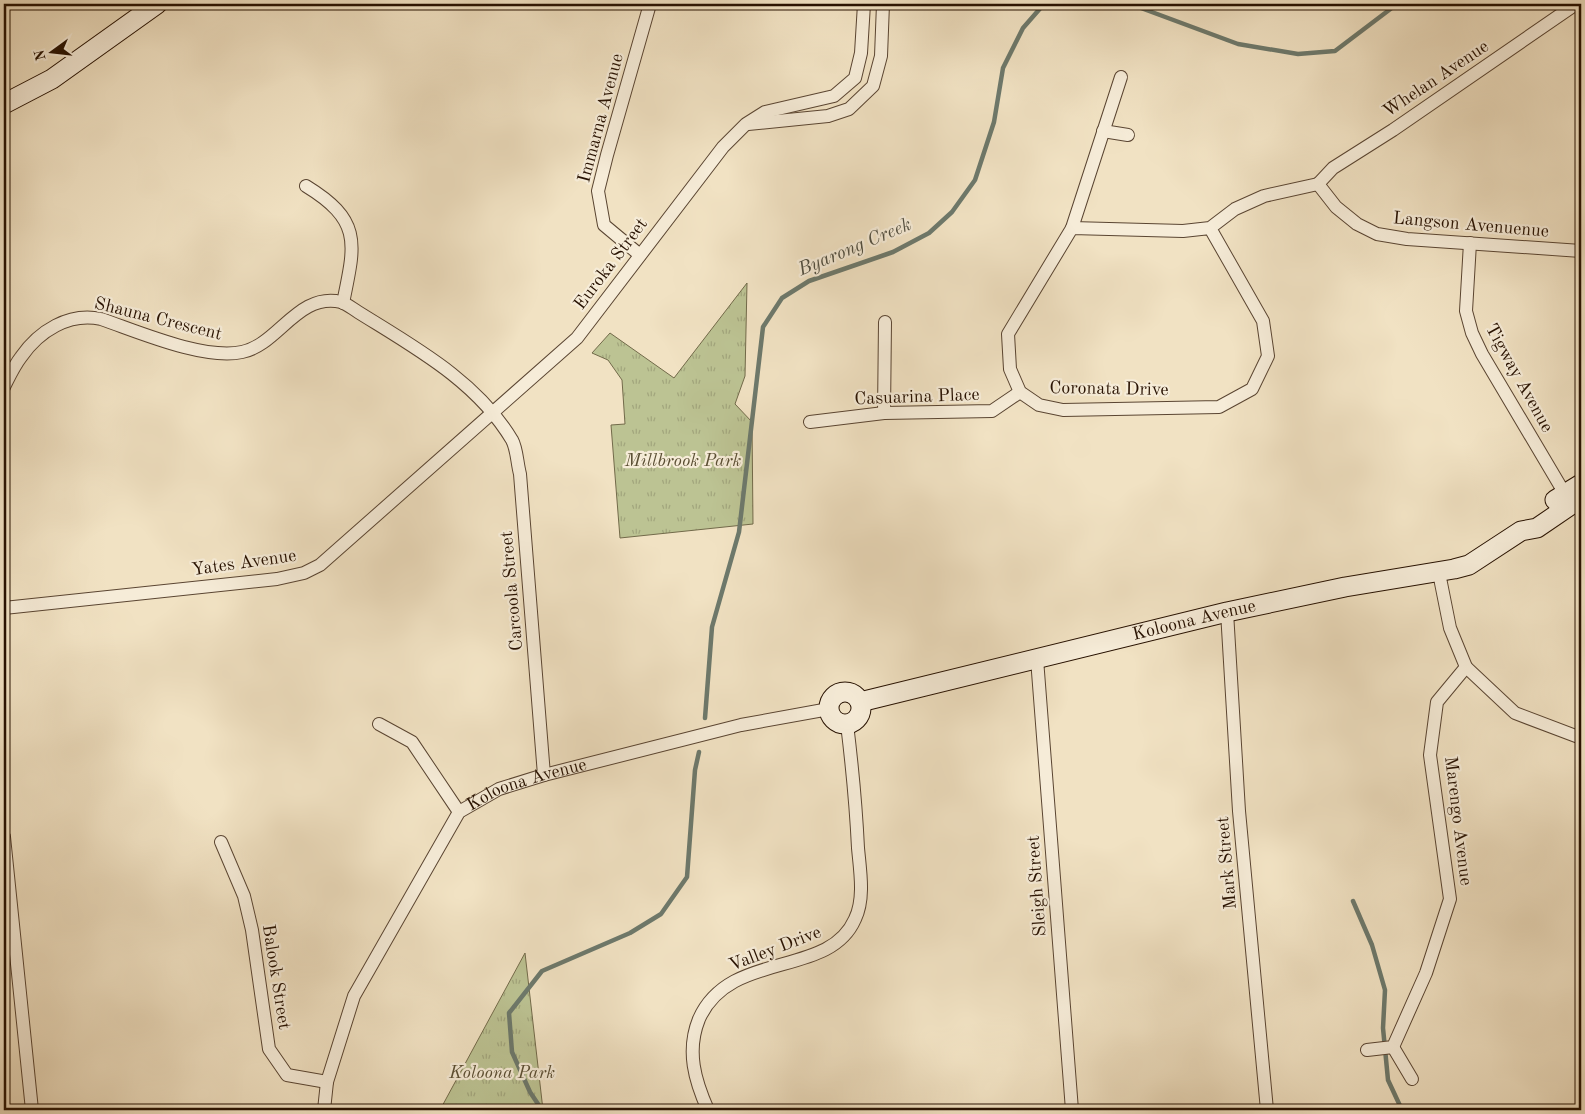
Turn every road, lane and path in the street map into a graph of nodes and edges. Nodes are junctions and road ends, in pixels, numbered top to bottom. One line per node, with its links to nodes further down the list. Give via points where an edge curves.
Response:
1 (157, 4): 7 (street, via 52,79)
2 (650, 4): 17 (street, Immarna Avenue, via 598,191 604,225)
3 (864, 4): 8 (street, Euroka Street, via 861,53 855,78 834,96 765,112)
4 (883, 4): 8 (street, via 880,56 873,86 849,109 828,116)
5 (1576, 4): 11 (street, Whelan Avenue, via 1333,168)
6 (1121, 77): 9 (street)
7 (4, 104)
8 (746, 124): 17 (street, Euroka Street, via 723,147)
9 (1103, 131): 10 (street); 13 (street)
10 (1128, 135)
11 (1318, 184): 14 (street, via 1264,196 1235,209); 15 (street, Langson Avenuenue, via 1336,207 1357,224 1377,234)
12 (306, 186): 18 (street, via 328,200 349,229 353,253)
13 (1072, 228): 14 (street, via 1183,231); 21 (street, via 1008,334 1010,369)
14 (1210, 228): 21 (street, Coronata Drive, via 1264,321 1268,356 1252,389 1219,406 1064,410 1039,405)
15 (1470, 244): 16 (street, Langson Avenuenue); 25 (street, Tigway Avenue, via 1466,311 1472,333 1482,354)
16 (1581, 251)
17 (640, 255): 22 (street, Euroka Street, via 576,338)
18 (343, 303): 20 (street, Shauna Crescent, via 324,302 306,309 261,345 225,354 195,350 90,316 78,317 51,328 30,346); 22 (street, via 454,375)
19 (885, 322): 23 (street)
20 (4, 388)
21 (1020, 392): 23 (street, Casuarina Place, via 992,411)
22 (492, 413): 27 (street, Yates Avenue, via 320,565 304,573 277,579); 36 (street, Carcoola Street, via 513,442 520,474)
23 (884, 413): 24 (street, Casuarina Place)
24 (810, 422)
25 (1576, 492): 26 (street, Koloona Avenue, via 1536,528 1521,531 1470,565)
26 (1438, 573): 28 (street, Koloona Avenue, via 1345,587); 30 (street, via 1450,628)
27 (4, 608)
28 (1227, 612): 29 (street, Koloona Avenue); 48 (street, Mark Street, via 1239,811)
29 (1037, 659): 31 (street, Koloona Avenue); 47 (street, Sleigh Street)
30 (1466, 667): 35 (street, via 1515,713); 40 (street, Marengo Avenue, via 1437,702 1430,755 1450,899 1426,973)
31 (860, 702): 32 (street, via 853,694 840,693 832,699); 34 (street, via 859,716)
32 (829, 709): 34 (street, via 834,719); 36 (street, Koloona Avenue, via 741,725)
33 (379, 724): 37 (street, via 412,742)
34 (847, 724): 46 (street, Valley Drive, via 860,887 856,918 844,937 834,945 735,981 712,998 694,1033 692,1054 695,1078)
35 (1581, 738)
36 (544, 775): 37 (street, Koloona Avenue, via 499,789)
37 (459, 812): 43 (street, Koloona Avenue, via 354,996)
38 (4, 837): 44 (street)
39 (221, 842): 43 (street, Balook Street, via 244,896 252,930 269,1049 287,1075)
40 (1393, 1047): 41 (street); 42 (street)
41 (1367, 1050)
42 (1412, 1079)
43 (327, 1082): 45 (street, Koloona Avenue)
44 (32, 1110)
45 (324, 1110)
46 (708, 1110)
47 (1072, 1110)
48 (1268, 1110)

